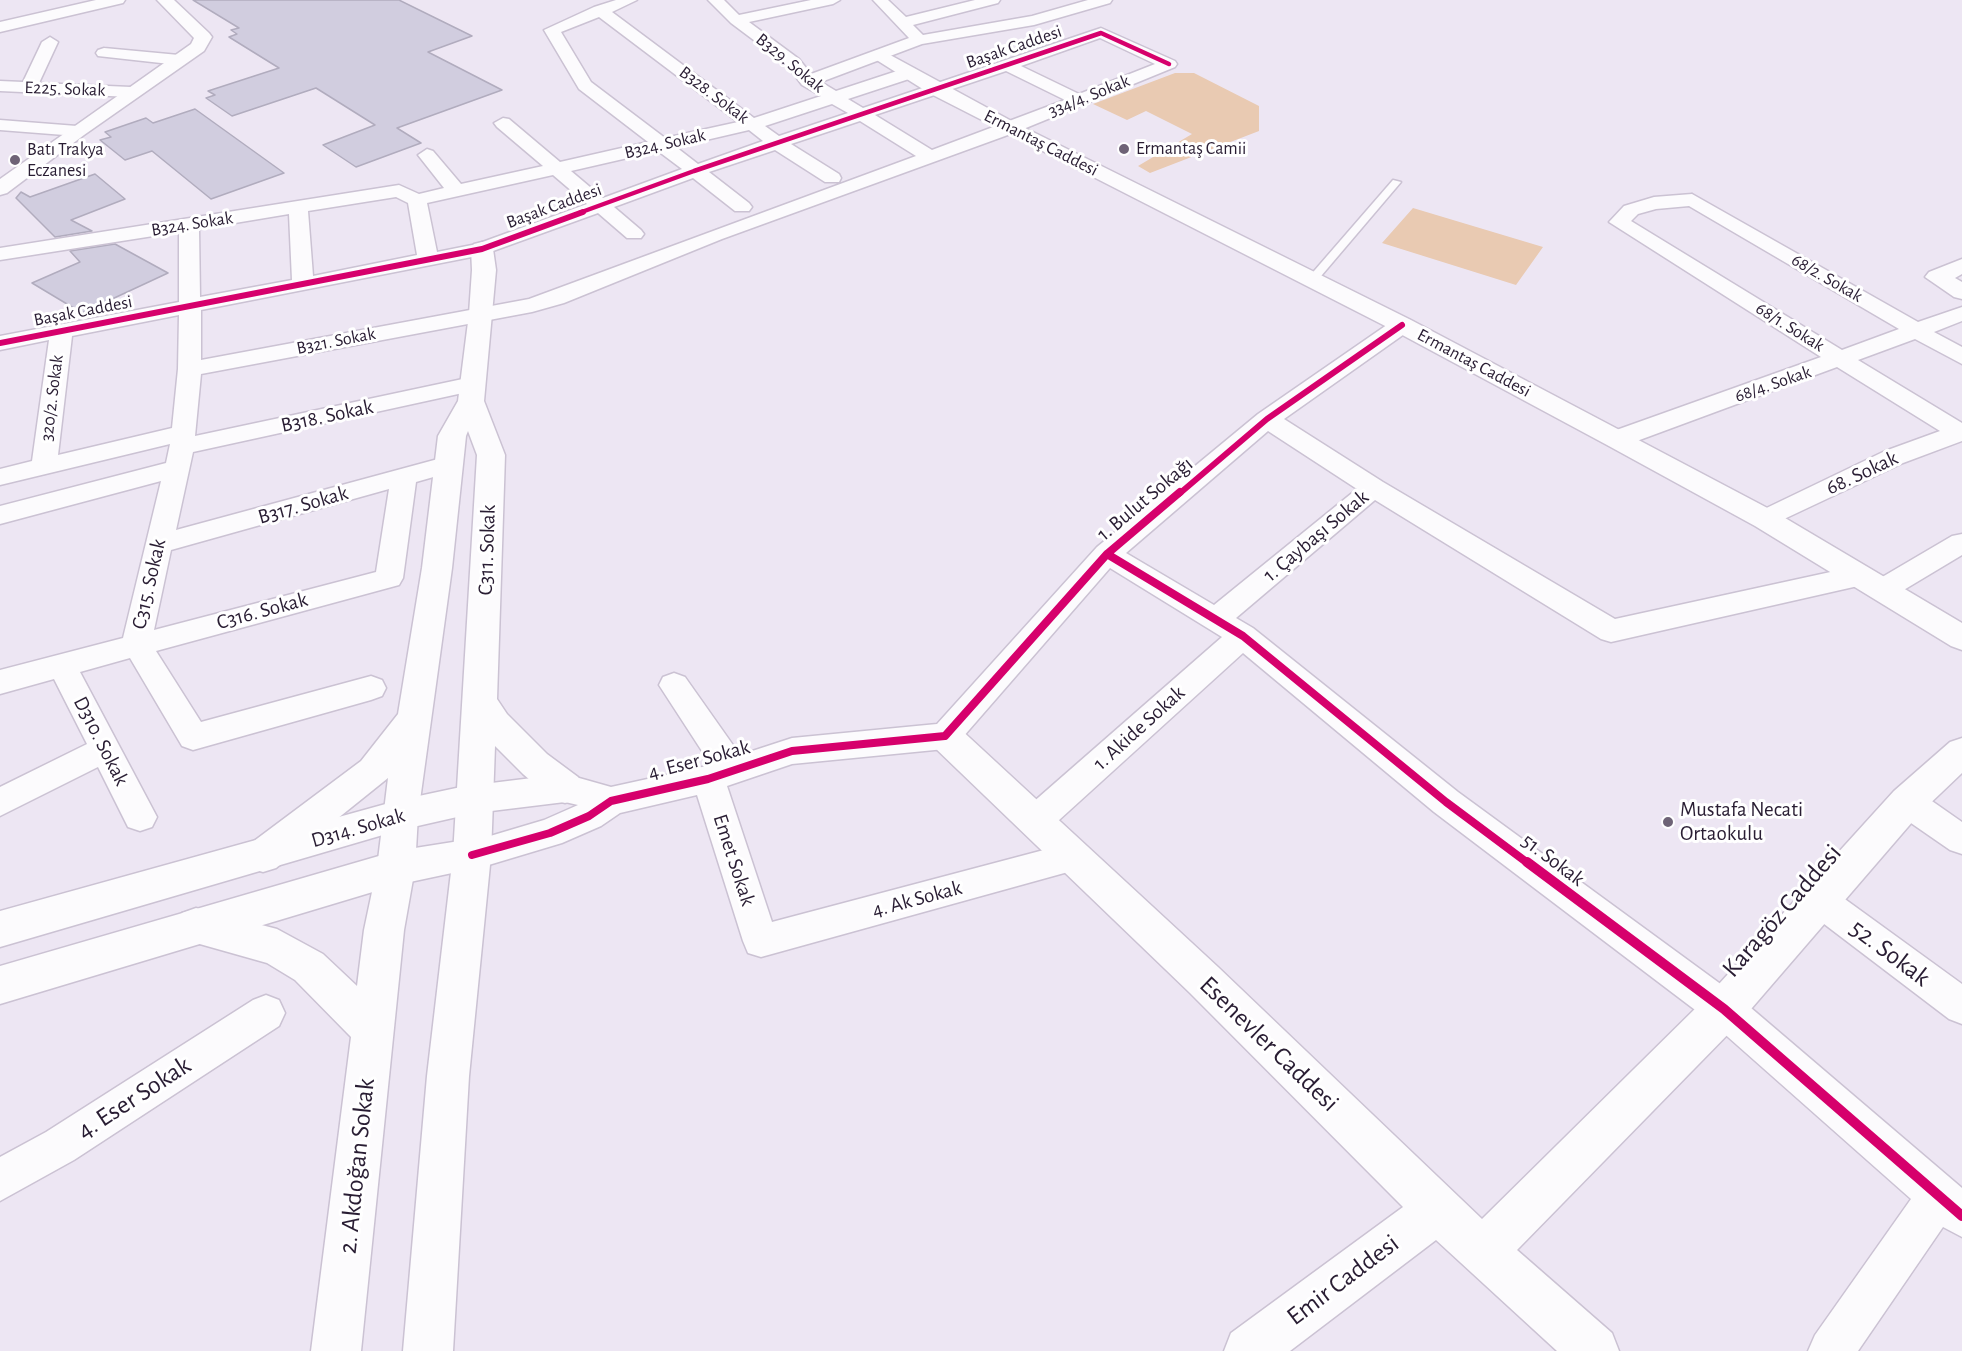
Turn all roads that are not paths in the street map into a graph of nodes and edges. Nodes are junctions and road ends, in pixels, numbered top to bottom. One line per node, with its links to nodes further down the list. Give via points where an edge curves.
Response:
1 (117, 0): 12 (main road)
2 (165, 0): 17 (main road, via 203,37 198,47)
3 (630, 0): 9 (street)
4 (716, 0): 10 (street, B329. Sokak)
5 (833, 0): 10 (street)
6 (880, 0): 11 (street)
7 (993, 0): 11 (street)
8 (1105, 0): 13 (street, via 1034,20)
9 (599, 10): 30 (street, B328. Sokak); 35 (street, via 552,30 585,86)
10 (735, 20): 21 (street, B329. Sokak, via 793,62)
11 (902, 23): 13 (street)
12 (0, 27)
13 (919, 40): 16 (street)
14 (50, 42): 23 (street)
15 (104, 53): 17 (street)
16 (881, 55): 20 (main road, Ermantaş Caddesi); 21 (street)
17 (179, 60): 25 (main road)
18 (1168, 64): 19 (street, Başak Caddesi, via 1101,33); 27 (street, 334/4. Sokak)
19 (1007, 65): 24 (street, Başak Caddesi); 27 (street)
20 (909, 73): 24 (main road, Ermantaş Caddesi); 26 (street, B324. Sokak)
21 (808, 81): 26 (street, B329. Sokak)
22 (0, 86): 23 (street, E225. Sokak)
23 (28, 88): 25 (street, E225. Sokak)
24 (936, 89): 28 (street, Başak Caddesi); 32 (main road, Ermantaş Caddesi)
25 (131, 92): 33 (main road)
26 (837, 99): 28 (street, B329. Sokak); 30 (street, B324. Sokak)
27 (1078, 100): 32 (street, 334/4. Sokak)
28 (861, 115): 34 (street, Başak Caddesi); 37 (street, B329. Sokak)
29 (503, 123): 38 (street)
30 (753, 124): 34 (street, B328. Sokak); 35 (street, B324. Sokak)
31 (0, 125): 33 (street)
32 (1010, 128): 37 (street, 334/4. Sokak); 55 (main road, Ermantaş Caddesi)
33 (77, 130): 42 (main road)
34 (777, 143): 39 (street, Başak Caddesi); 40 (street, B328. Sokak)
35 (662, 144): 38 (street, B324. Sokak); 39 (street)
36 (427, 154): 43 (street)
37 (930, 157): 59 (street, B321. Sokak, via 556,298)
38 (556, 169): 43 (street, B324. Sokak); 46 (street)
39 (694, 171): 46 (street, Başak Caddesi); 48 (street)
40 (832, 178)
41 (1396, 182): 55 (lane)
42 (3, 185)
43 (457, 192): 44 (street, B324. Sokak)
44 (417, 200): 47 (street, B324. Sokak, via 399,191); 53 (street)
45 (1692, 200): 62 (street, 68/2. Sokak); 66 (street, 68/1. Sokak, via 1654,203 1631,210 1618,222)
46 (598, 205): 50 (street); 51 (street, Başak Caddesi)
47 (298, 207): 49 (street, B324. Sokak); 56 (street)
48 (742, 207)
49 (189, 225): 52 (street, B324. Sokak); 58 (street, C315. Sokak)
50 (634, 234)
51 (482, 249): 53 (street, Başak Caddesi); 59 (main road, C311. Sokak)
52 (0, 254)
53 (428, 260): 56 (street, Başak Caddesi)
54 (1962, 266): 57 (main road, via 1937,277)
55 (1312, 280): 61 (main road, Ermantaş Caddesi)
56 (303, 284): 58 (street, Başak Caddesi)
57 (1962, 292)
58 (189, 305): 63 (street, Başak Caddesi); 67 (street, C315. Sokak)
59 (481, 314): 67 (street, B321. Sokak); 68 (main road, C311. Sokak)
60 (1962, 314): 62 (street, 68/4. Sokak)
61 (1402, 325): 69 (street, 1. Bulut Sokağı); 71 (main road, Ermantaş Caddesi)
62 (1917, 330): 65 (street, 68/2. Sokak); 66 (street, 68/4. Sokak)
63 (61, 331): 64 (street, Başak Caddesi); 74 (street, 320/2. Sokak)
64 (0, 343)
65 (1962, 357)
66 (1842, 359): 70 (street, 68/1. Sokak); 71 (street, 68/4. Sokak)
67 (190, 369): 72 (street, C315. Sokak)
68 (472, 393): 72 (street, B318. Sokak); 73 (main road, 2. Akdoğan Sokak, via 452,436); 92 (main road, C311. Sokak, via 491,455)
69 (1267, 419): 77 (street, 1. Çaybaşı Sokak); 82 (street, 1. Bulut Sokağı)
70 (1961, 432): 79 (street, 68. Sokak, via 1894,457)
71 (1617, 439): 79 (main road, Ermantaş Caddesi)
72 (181, 449): 74 (street); 78 (street); 81 (street, C315. Sokak)
73 (449, 464): 75 (street, B317. Sokak); 93 (main road, 2. Akdoğan Sokak)
74 (44, 466): 76 (street)
75 (404, 476): 81 (street, B317. Sokak); 87 (street, C316. Sokak, via 388,578)
76 (0, 477)
77 (1374, 488): 83 (street, via 1611,631); 85 (street, 1. Çaybaşı Sokak)
78 (0, 515)
79 (1765, 519): 83 (main road, Ermantaş Caddesi)
80 (1962, 543): 84 (street)
81 (157, 545): 87 (street, C315. Sokak)
82 (1107, 554): 85 (street, 51. Sokak); 94 (street, 1. Bulut Sokağı)
83 (1858, 576): 84 (main road, Ermantaş Caddesi)
84 (1882, 590): 86 (main road, Ermantaş Caddesi)
85 (1229, 628): 105 (street, 1. Akide Sokak); 117 (street, 51. Sokak, via 1446,802)
86 (1962, 638)
87 (136, 644): 88 (street, C316. Sokak); 91 (street, C315. Sokak, via 193,737)
88 (62, 665): 89 (street, C316. Sokak); 95 (street, D310. Sokak)
89 (0, 682)
90 (674, 685): 97 (street, Emet Sokak)
91 (371, 688)
92 (481, 701): 98 (main road, via 495,724); 99 (main road, C311. Sokak)
93 (414, 718): 103 (main road, 2. Akdoğan Sokak); 109 (main road, via 373,771)
94 (945, 736): 97 (street, 4. Eser Sokak, via 792,751); 105 (main road, Esenevler Caddesi)
95 (105, 749): 101 (street); 104 (street, D310. Sokak)
96 (1962, 752): 102 (main road, Karagöz Caddesi)
97 (720, 775): 100 (street, 4. Eser Sokak); 114 (street, Emet Sokak)
98 (565, 788): 99 (street, 4. Eser Sokak); 100 (street, 4. Eser Sokak)
99 (475, 799): 103 (main road, D314. Sokak); 107 (main road, C311. Sokak)
100 (611, 801): 107 (street, 4. Eser Sokak, via 550,833)
101 (0, 802)
102 (1907, 802): 106 (street); 111 (main road, Karagöz Caddesi)
103 (400, 815): 109 (main road, D314. Sokak); 110 (main road, 2. Akdoğan Sokak)
104 (140, 817)
105 (1035, 821): 108 (main road, Esenevler Caddesi)
106 (1962, 840)
107 (472, 855): 110 (main road); 125 (main road, C311. Sokak, via 448,1076)
108 (1074, 857): 114 (street, 4. Ak Sokak); 122 (main road, Esenevler Caddesi)
109 (252, 859): 113 (main road, D314. Sokak)
110 (396, 868): 112 (main road); 119 (main road, 2. Akdoğan Sokak)
111 (1819, 900): 116 (street, 52. Sokak); 117 (main road, Karagöz Caddesi)
112 (196, 926): 115 (main road); 119 (main road, via 277,947 309,968)
113 (0, 929)
114 (761, 941)
115 (0, 985)
116 (1962, 1006)
117 (1724, 1010): 121 (street, 51. Sokak); 123 (main road, Karagöz Caddesi)
118 (266, 1013): 120 (street, 4. Eser Sokak, via 60,1146)
119 (372, 1029): 124 (main road, 2. Akdoğan Sokak)
120 (0, 1180)
121 (1951, 1206): 128 (street)
122 (1438, 1210): 123 (main road, Esenevler Caddesi); 126 (main road, Emir Caddesi)
123 (1484, 1251): 127 (main road, Esenevler Caddesi)
124 (336, 1351)
125 (428, 1351)
126 (1249, 1351)
127 (1594, 1351)
128 (1831, 1351)

